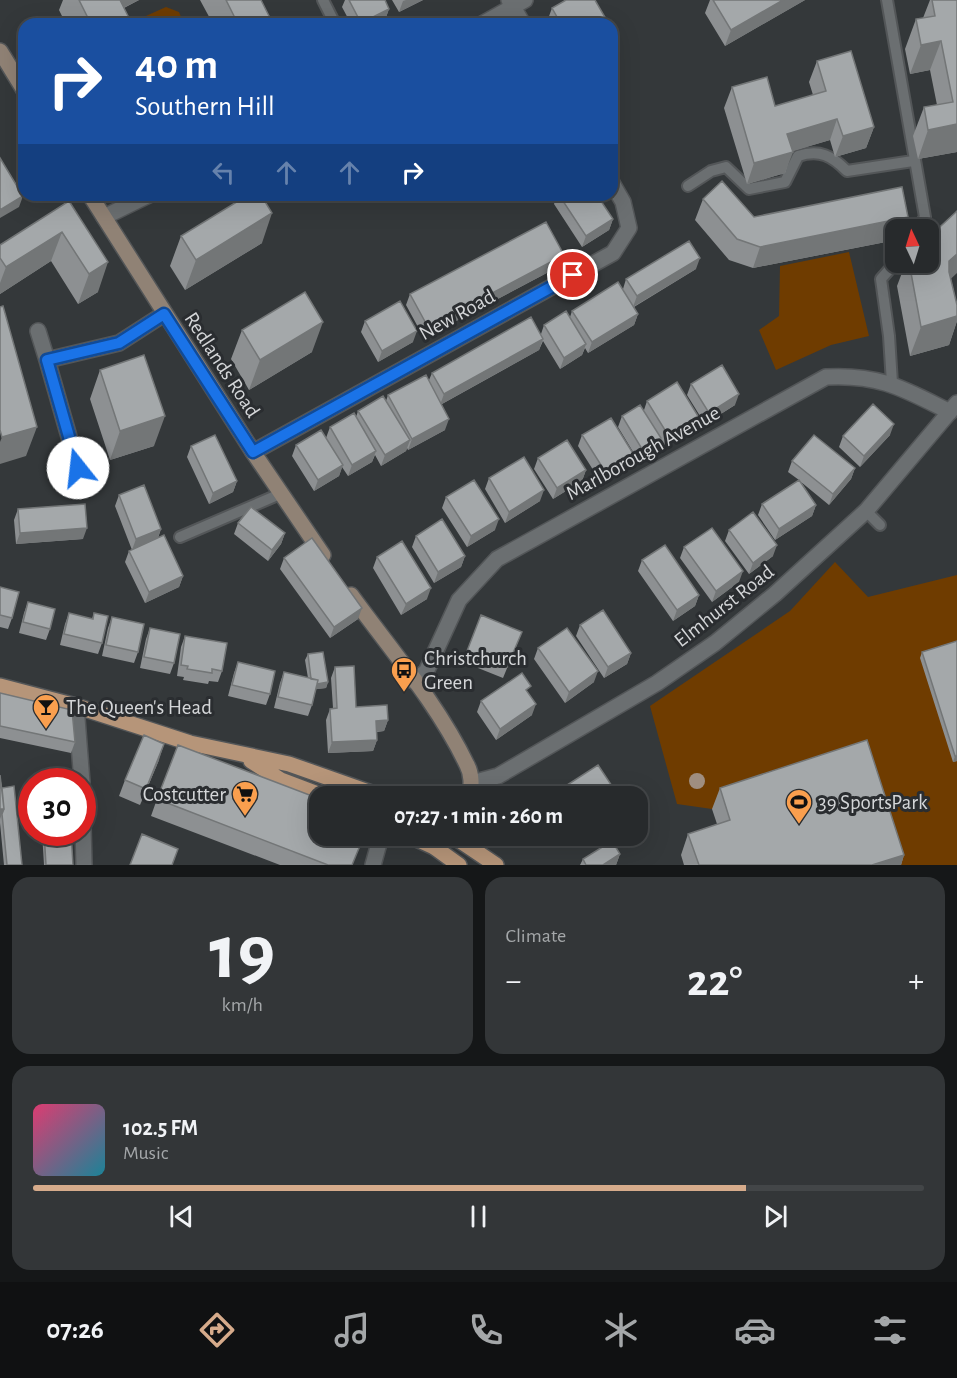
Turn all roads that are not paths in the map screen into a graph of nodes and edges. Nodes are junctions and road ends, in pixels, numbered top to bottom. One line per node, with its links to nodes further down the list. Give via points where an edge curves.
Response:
1 (323, 0): 4 (lane)
2 (886, 0): 9 (lane)
3 (516, 2): 5 (street); 6 (street)
4 (331, 18)
5 (491, 18)
6 (521, 18)
7 (0, 51): 8 (street)
8 (18, 80)
9 (913, 161): 10 (lane, via 847,171 836,160 812,152 798,156 785,182 749,189 726,167 711,171); 15 (lane)
10 (688, 186)
11 (618, 193): 22 (street, New Road, via 629,228 614,253)
12 (94, 201): 14 (street, Redlands Road)
13 (137, 201): 14 (street)
14 (104, 217): 17 (street, Redlands Road)
15 (924, 219)
16 (886, 273): 20 (lane, via 881,279)
17 (164, 314): 19 (street, via 119,343); 22 (street, Redlands Road)
18 (38, 331): 19 (street)
19 (47, 360): 23 (street)
20 (892, 383): 21 (street, Marlborough Avenue); 28 (street, Marlborough Avenue, via 857,375 826,377 497,560 459,600 426,672)
21 (954, 408): 25 (street, Elmhurst Road)
22 (253, 452): 24 (street, Redlands Road)
23 (78, 468)
24 (280, 494): 27 (lane); 28 (street, Redlands Road)
25 (866, 511): 26 (lane); 35 (street, Elmhurst Road, via 776,594 715,643 657,683)
26 (880, 525)
27 (180, 537)
28 (413, 681): 34 (street, Redlands Road, via 453,737 468,766)
29 (0, 686): 30 (main road)
30 (76, 706): 31 (main road); 32 (street)
31 (244, 756): 33 (main road, via 289,764); 36 (main road, via 281,780)
32 (81, 768)
33 (352, 786)
34 (470, 786)
35 (479, 786)
36 (309, 791)
37 (84, 846): 41 (street)
38 (379, 846): 42 (street)
39 (442, 846): 43 (main road)
40 (468, 846): 44 (main road)
41 (84, 865)
42 (374, 865)
43 (459, 865)
44 (496, 865)

